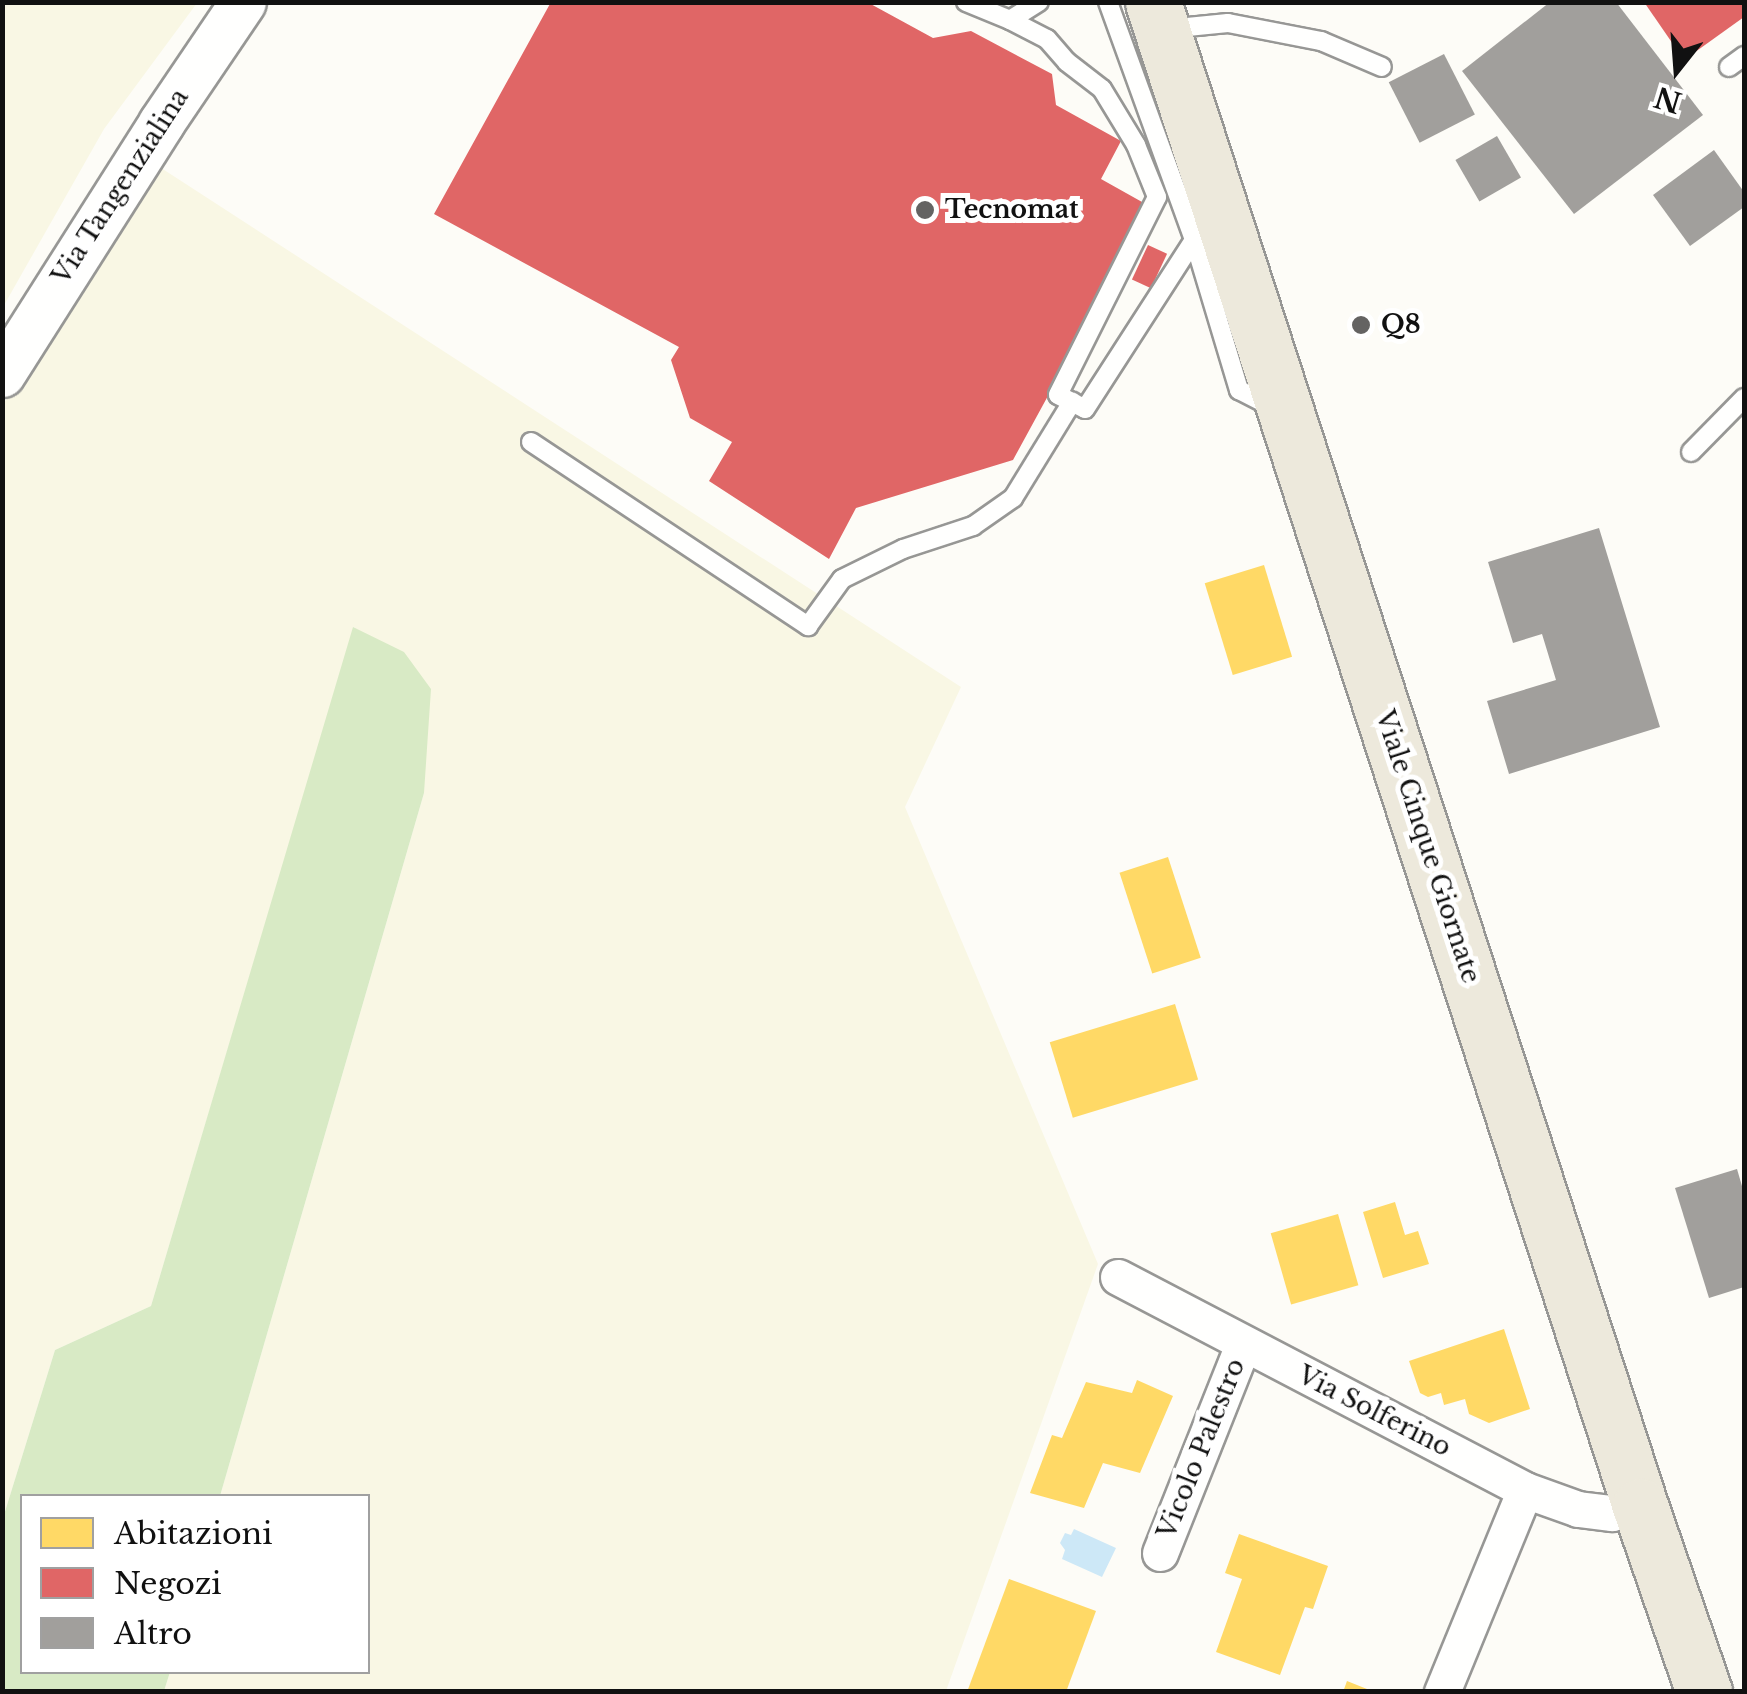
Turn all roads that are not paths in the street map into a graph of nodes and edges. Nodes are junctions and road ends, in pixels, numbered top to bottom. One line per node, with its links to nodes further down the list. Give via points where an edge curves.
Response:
1 (243, 2): 9 (street, Via Tangenzialina)
2 (966, 2): 6 (lane)
3 (1108, 2): 8 (lane)
4 (1034, 3): 6 (lane)
5 (1157, 16): 7 (lane, via 1320,41); 12 (main road, Viale Cinque Giornate)
6 (1010, 20): 11 (lane, via 1047,39 1102,89 1136,144 1157,197 1058,394)
7 (1382, 66)
8 (1194, 240): 11 (lane, via 1085,409); 12 (lane, via 1239,390)
9 (2, 374)
10 (1744, 398): 14 (lane)
11 (1072, 402): 13 (lane, via 1013,498 973,526 842,579 808,626)
12 (1288, 416): 18 (main road, Viale Cinque Giornate)
13 (531, 442)
14 (1691, 452)
15 (1118, 1277): 16 (street, Via Solferino)
16 (1243, 1344): 17 (street, Via Solferino); 19 (street, Vicolo Palestro)
17 (1525, 1490): 18 (street, Via Solferino, via 1578,1509 1612,1513); 20 (street)
18 (1640, 1506): 21 (main road, Viale Cinque Giornate)
19 (1160, 1553)
20 (1442, 1692)
21 (1704, 1692)

